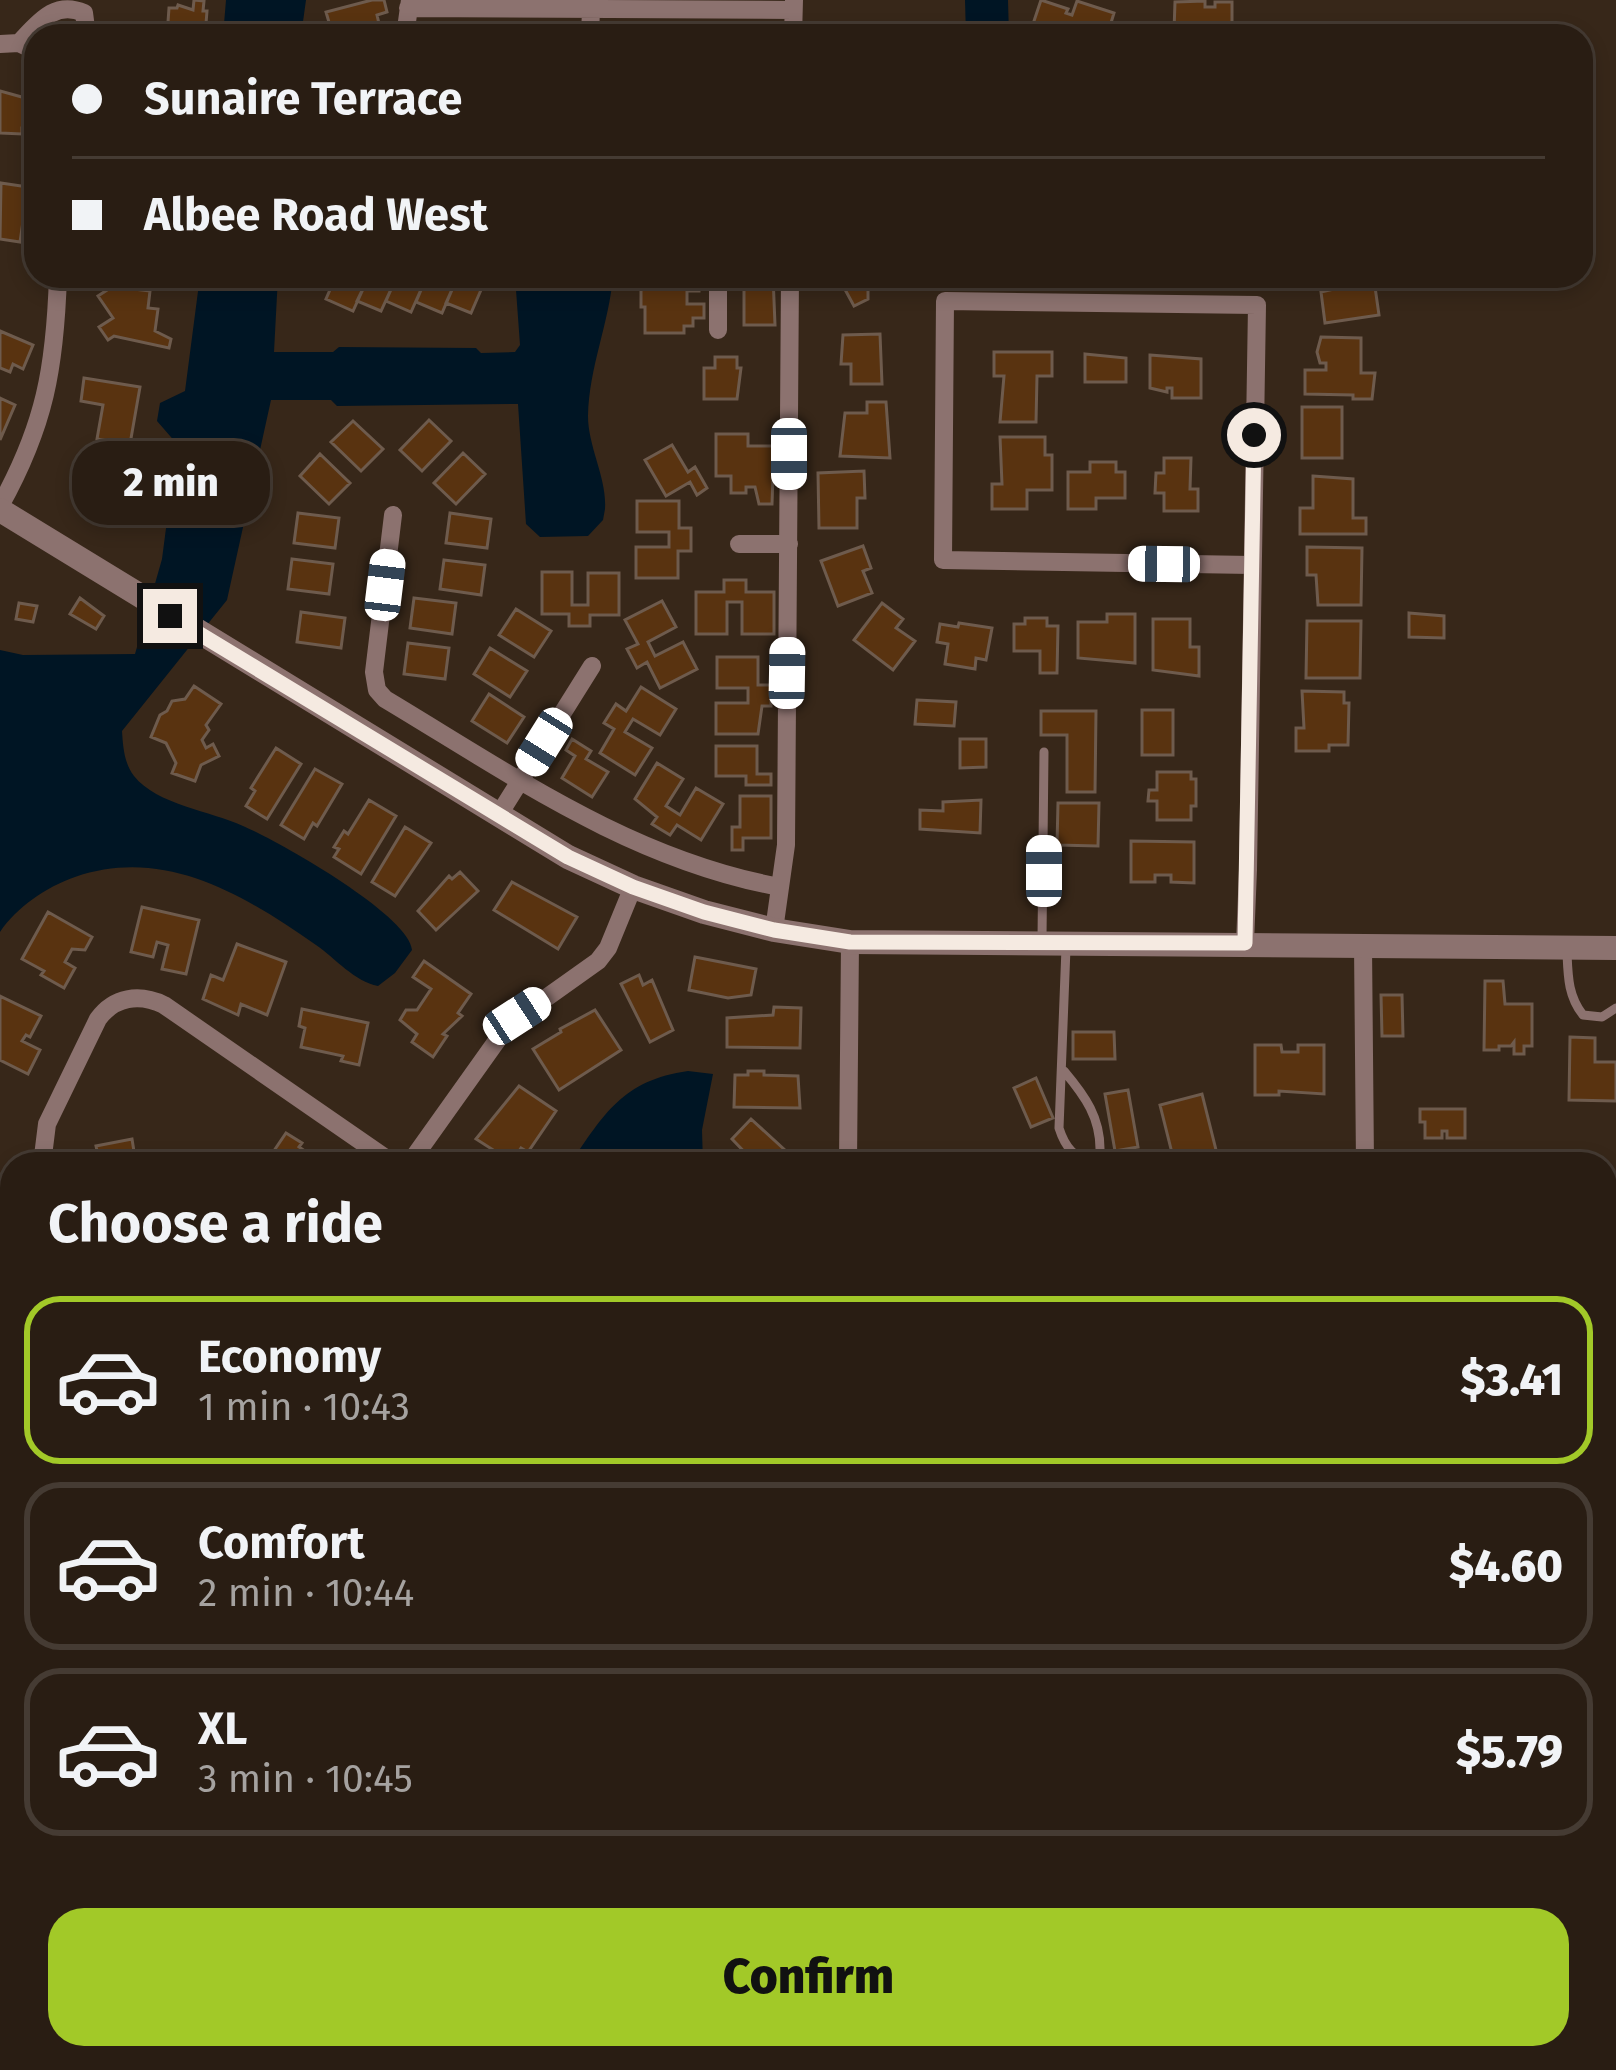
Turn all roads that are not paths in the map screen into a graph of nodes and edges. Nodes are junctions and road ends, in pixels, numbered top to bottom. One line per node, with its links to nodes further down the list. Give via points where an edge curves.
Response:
1 (409, 4): 2 (street)
2 (537, 4): 5 (street)
3 (680, 5): 4 (street); 5 (street)
4 (794, 5)
5 (591, 10): 8 (street)
6 (36, 24): 7 (street, via 63,2 84,14)
7 (85, 24)
8 (590, 24)
9 (57, 288): 13 (street, via 50,382)
10 (718, 288): 12 (street)
11 (790, 288): 16 (street)
12 (718, 330)
13 (0, 508): 21 (street)
14 (393, 515): 20 (street, via 377,690)
15 (739, 544): 16 (street)
16 (788, 544): 23 (street)
17 (1252, 565): 17 (street, via 1257,305 945,302 943,560); 27 (street)
18 (592, 666): 20 (street)
19 (1044, 752): 26 (lane)
20 (520, 780): 21 (street); 23 (street, via 659,855)
21 (498, 816): 22 (street)
22 (633, 887): 24 (street); 35 (street, via 598,962 508,1025)
23 (780, 887): 24 (street)
24 (774, 930): 25 (street)
25 (850, 942): 26 (street); 36 (street)
26 (1054, 942): 27 (street); 32 (lane)
27 (1245, 943): 28 (street)
28 (1363, 945): 29 (street); 39 (street)
29 (1567, 947): 30 (street); 31 (lane, via 1574,1004 1583,1015 1602,1017)
30 (1616, 948)
31 (1616, 1008)
32 (1064, 1071): 37 (lane, via 1059,1128); 38 (lane, via 1088,1099)
33 (44, 1152): 34 (street, via 47,1124 98,1018 134,998 164,1005)
34 (377, 1152)
35 (418, 1152)
36 (848, 1152)
37 (1073, 1152)
38 (1100, 1152)
39 (1365, 1152)

